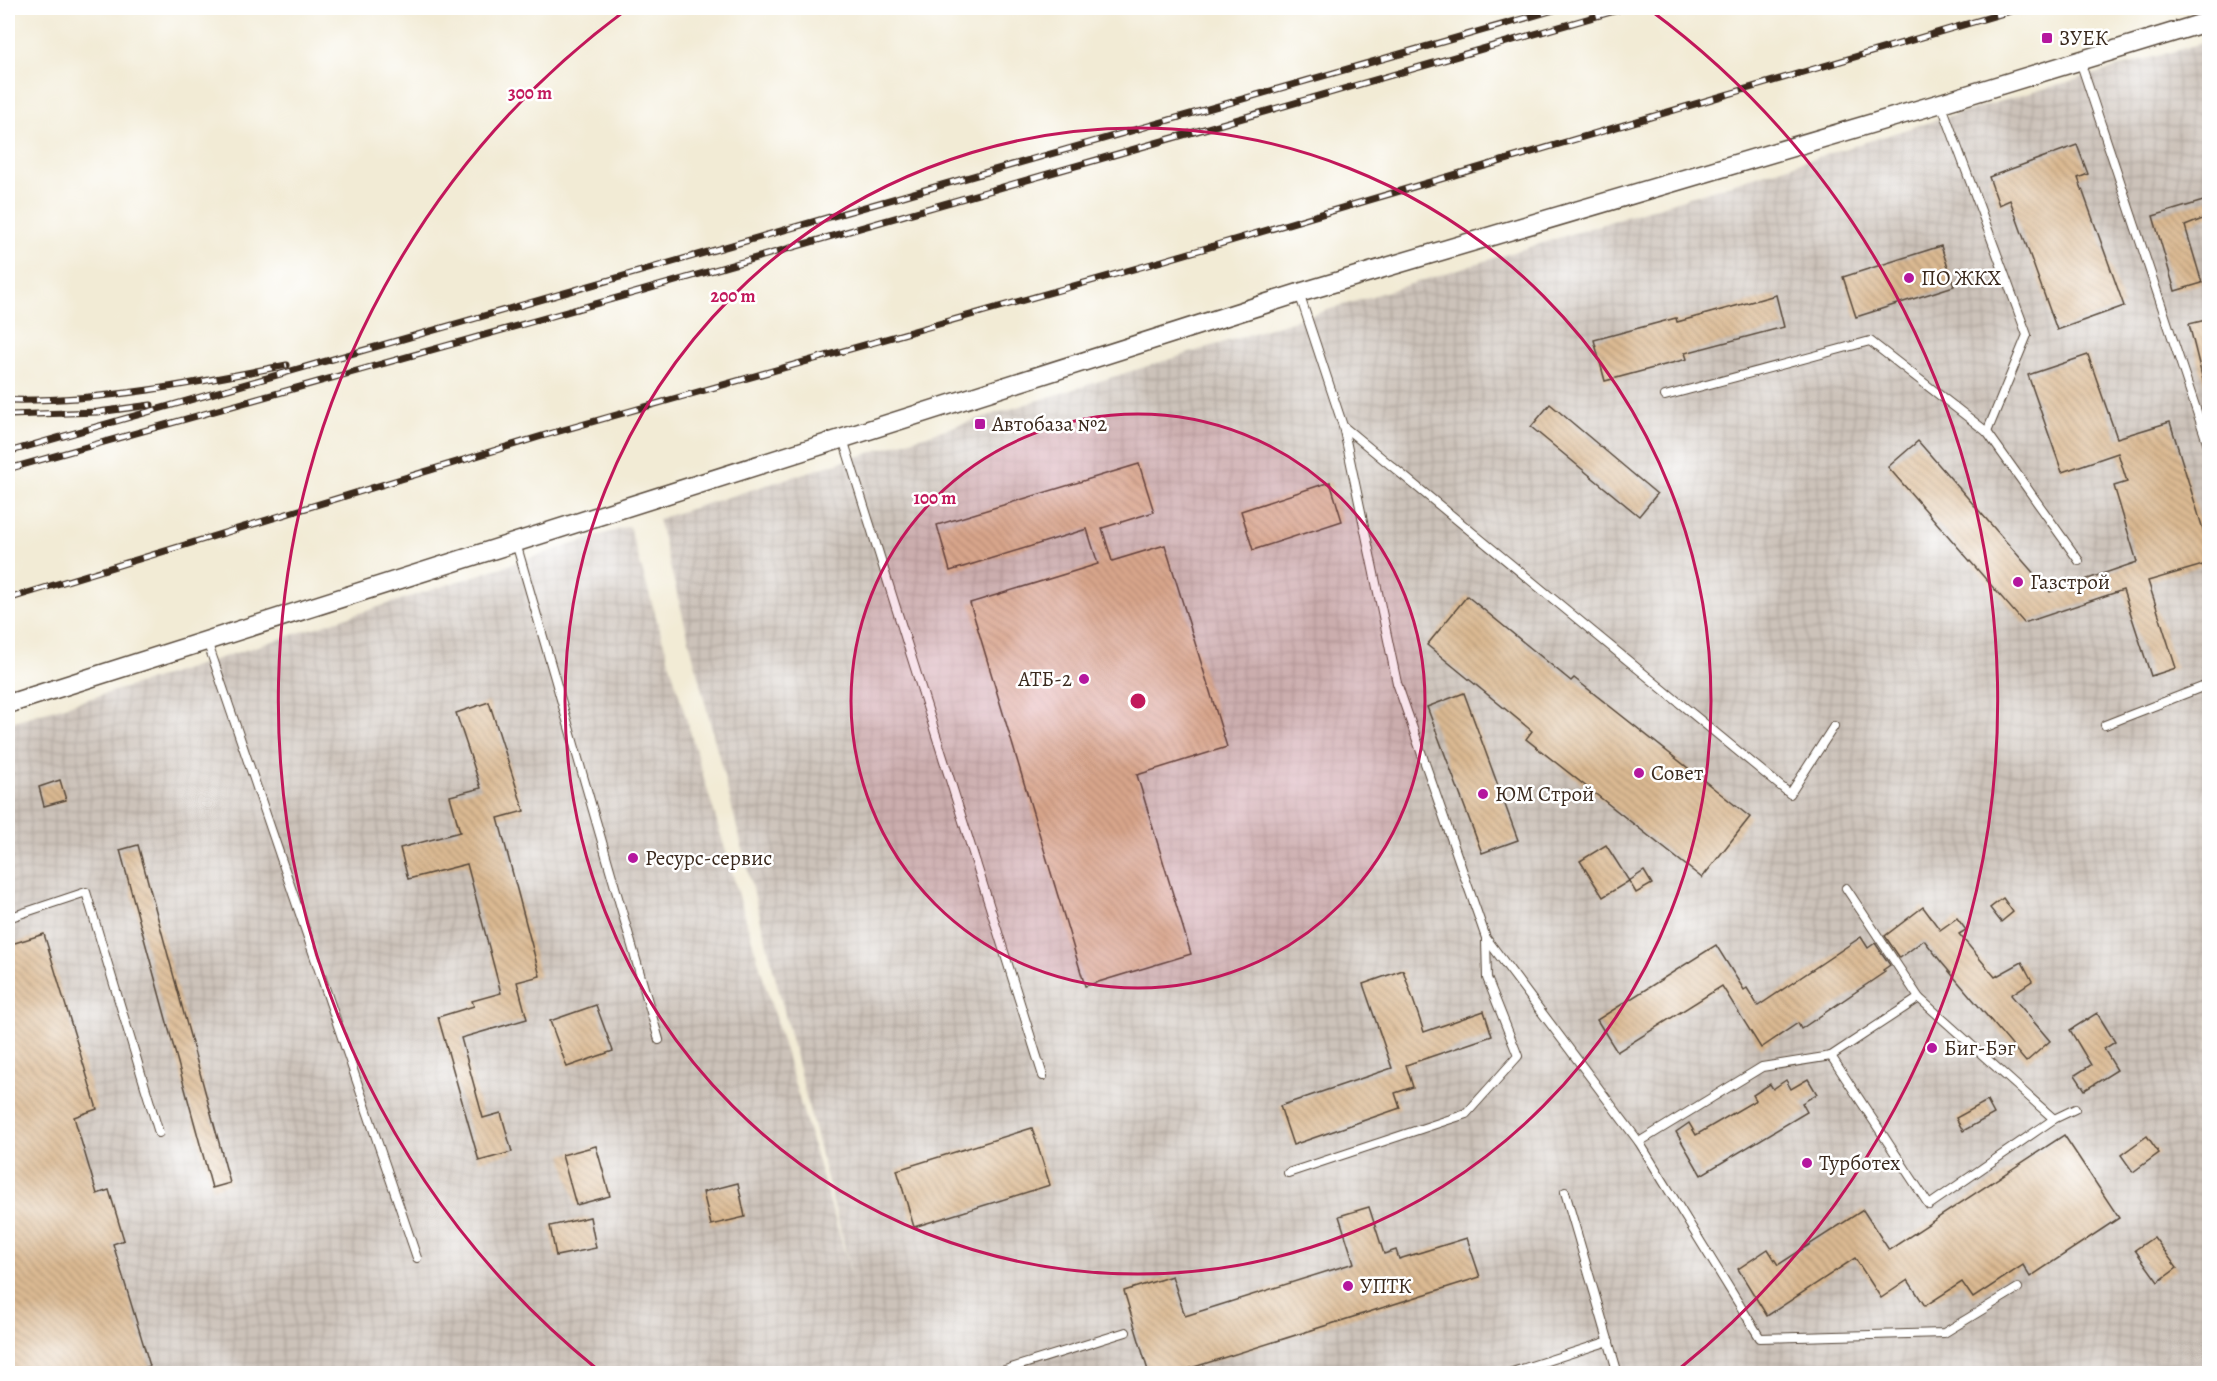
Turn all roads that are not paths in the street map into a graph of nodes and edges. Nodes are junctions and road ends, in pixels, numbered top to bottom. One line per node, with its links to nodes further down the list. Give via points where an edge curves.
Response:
1 (2210, 21): 2 (street)
2 (2080, 61): 3 (street); 9 (lane)
3 (1941, 103): 4 (street); 7 (lane, via 2027,335)
4 (1299, 293): 6 (lane); 8 (street)
5 (1665, 396): 7 (lane, via 1870,341)
6 (1343, 426): 16 (lane, via 1790,794); 19 (lane, via 1398,683)
7 (1988, 432): 11 (lane)
8 (842, 438): 10 (street); 23 (lane)
9 (2210, 451)
10 (515, 542): 12 (street); 21 (lane)
11 (2079, 561)
12 (206, 639): 14 (street); 30 (lane)
13 (2210, 684): 15 (lane)
14 (8, 704)
15 (2105, 725)
16 (1834, 726)
17 (1846, 888): 20 (lane)
18 (8, 918): 26 (lane, via 86,892)
19 (1486, 938): 27 (lane); 28 (lane, via 1487,978 1518,1056 1466,1114)
20 (1919, 998): 22 (lane); 25 (lane)
21 (659, 1040)
22 (1831, 1056): 25 (lane, via 1929,1205); 27 (lane, via 1762,1067)
23 (1042, 1076)
24 (2075, 1109): 25 (lane)
25 (2054, 1119)
26 (159, 1133)
27 (1639, 1142): 31 (lane, via 1760,1338 1944,1333)
28 (1288, 1173)
29 (1565, 1192): 33 (lane)
30 (417, 1258)
31 (2018, 1288)
32 (1126, 1332): 34 (lane)
33 (1609, 1341): 35 (lane); 36 (lane)
34 (993, 1374)
35 (1506, 1374)
36 (1618, 1374)

